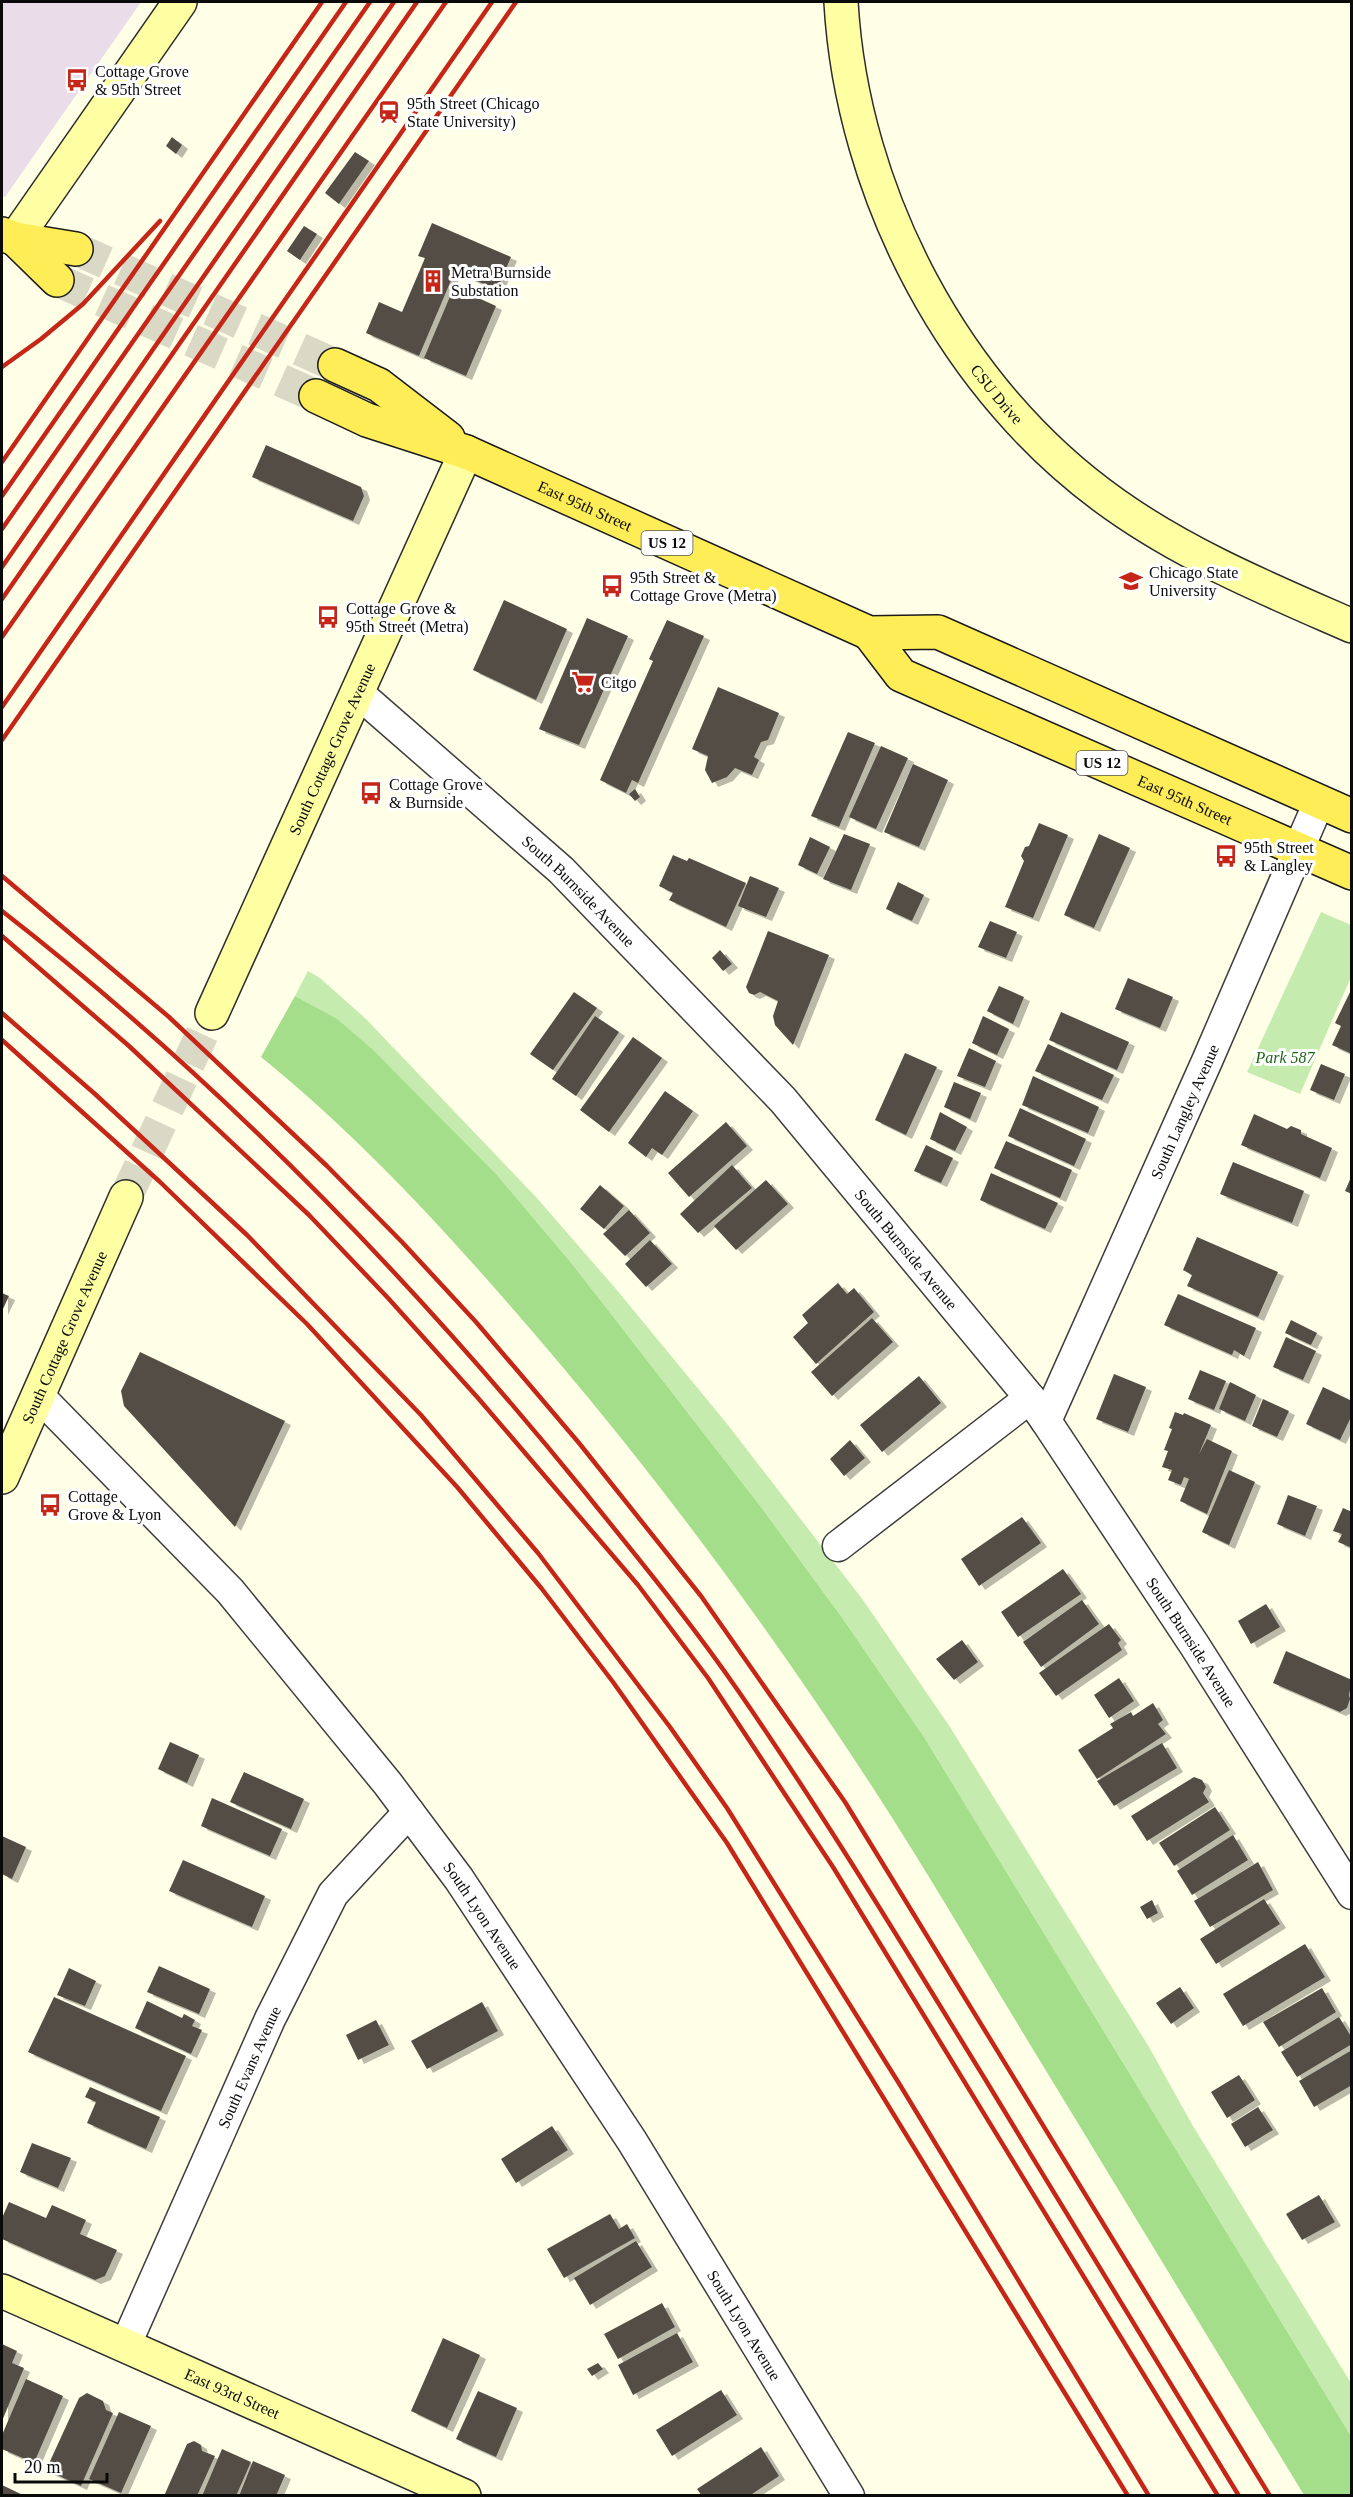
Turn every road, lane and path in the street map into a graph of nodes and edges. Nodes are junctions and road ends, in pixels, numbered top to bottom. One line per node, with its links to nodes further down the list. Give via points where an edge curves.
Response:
1 (180, 2): 3 (street)
2 (841, 2): 9 (street, CSU Drive, via 853,102 874,174 903,246 931,299 1011,411 1081,477 1166,538)
3 (8, 237): 4 (main road); 5 (main road)
4 (76, 249)
5 (57, 280)
6 (335, 365): 8 (main road, East 95th Street / US 12, via 379,385)
7 (316, 396): 8 (main road, East 95th Street / US 12, via 367,420)
8 (466, 452): 10 (main road, East 95th Street / US 12); 11 (street, South Cottage Grove Avenue)
9 (1352, 627)
10 (869, 633): 12 (main road, East 95th Street / US 12, via 938,632); 14 (main road, East 95th Street / US 12, via 902,675)
11 (357, 692): 16 (street, South Cottage Grove Avenue); 19 (street, South Burnside Avenue, via 561,870 783,1100)
12 (1319, 801): 13 (main road, East 95th Street / US 12); 14 (street, South Langley Avenue)
13 (1352, 816)
14 (1298, 849): 15 (main road, East 95th Street / US 12); 19 (street, South Langley Avenue, via 1211,1051)
15 (1352, 873)
16 (212, 1013)
17 (126, 1197): 18 (street, South Cottage Grove Avenue)
18 (38, 1395): 20 (street, South Cottage Grove Avenue); 22 (street, South Lyon Avenue, via 230,1591)
19 (1038, 1409): 21 (street, South Langley Avenue); 23 (street, South Burnside Avenue)
20 (2, 1477)
21 (838, 1546)
22 (409, 1812): 25 (street, South Evans Avenue, via 333,1894 270,2019); 27 (street, South Lyon Avenue, via 459,1879 633,2140)
23 (1350, 1883)
24 (2, 2291): 25 (street, East 93rd Street)
25 (126, 2344): 26 (street, East 93rd Street)
26 (464, 2496)
27 (849, 2496)

